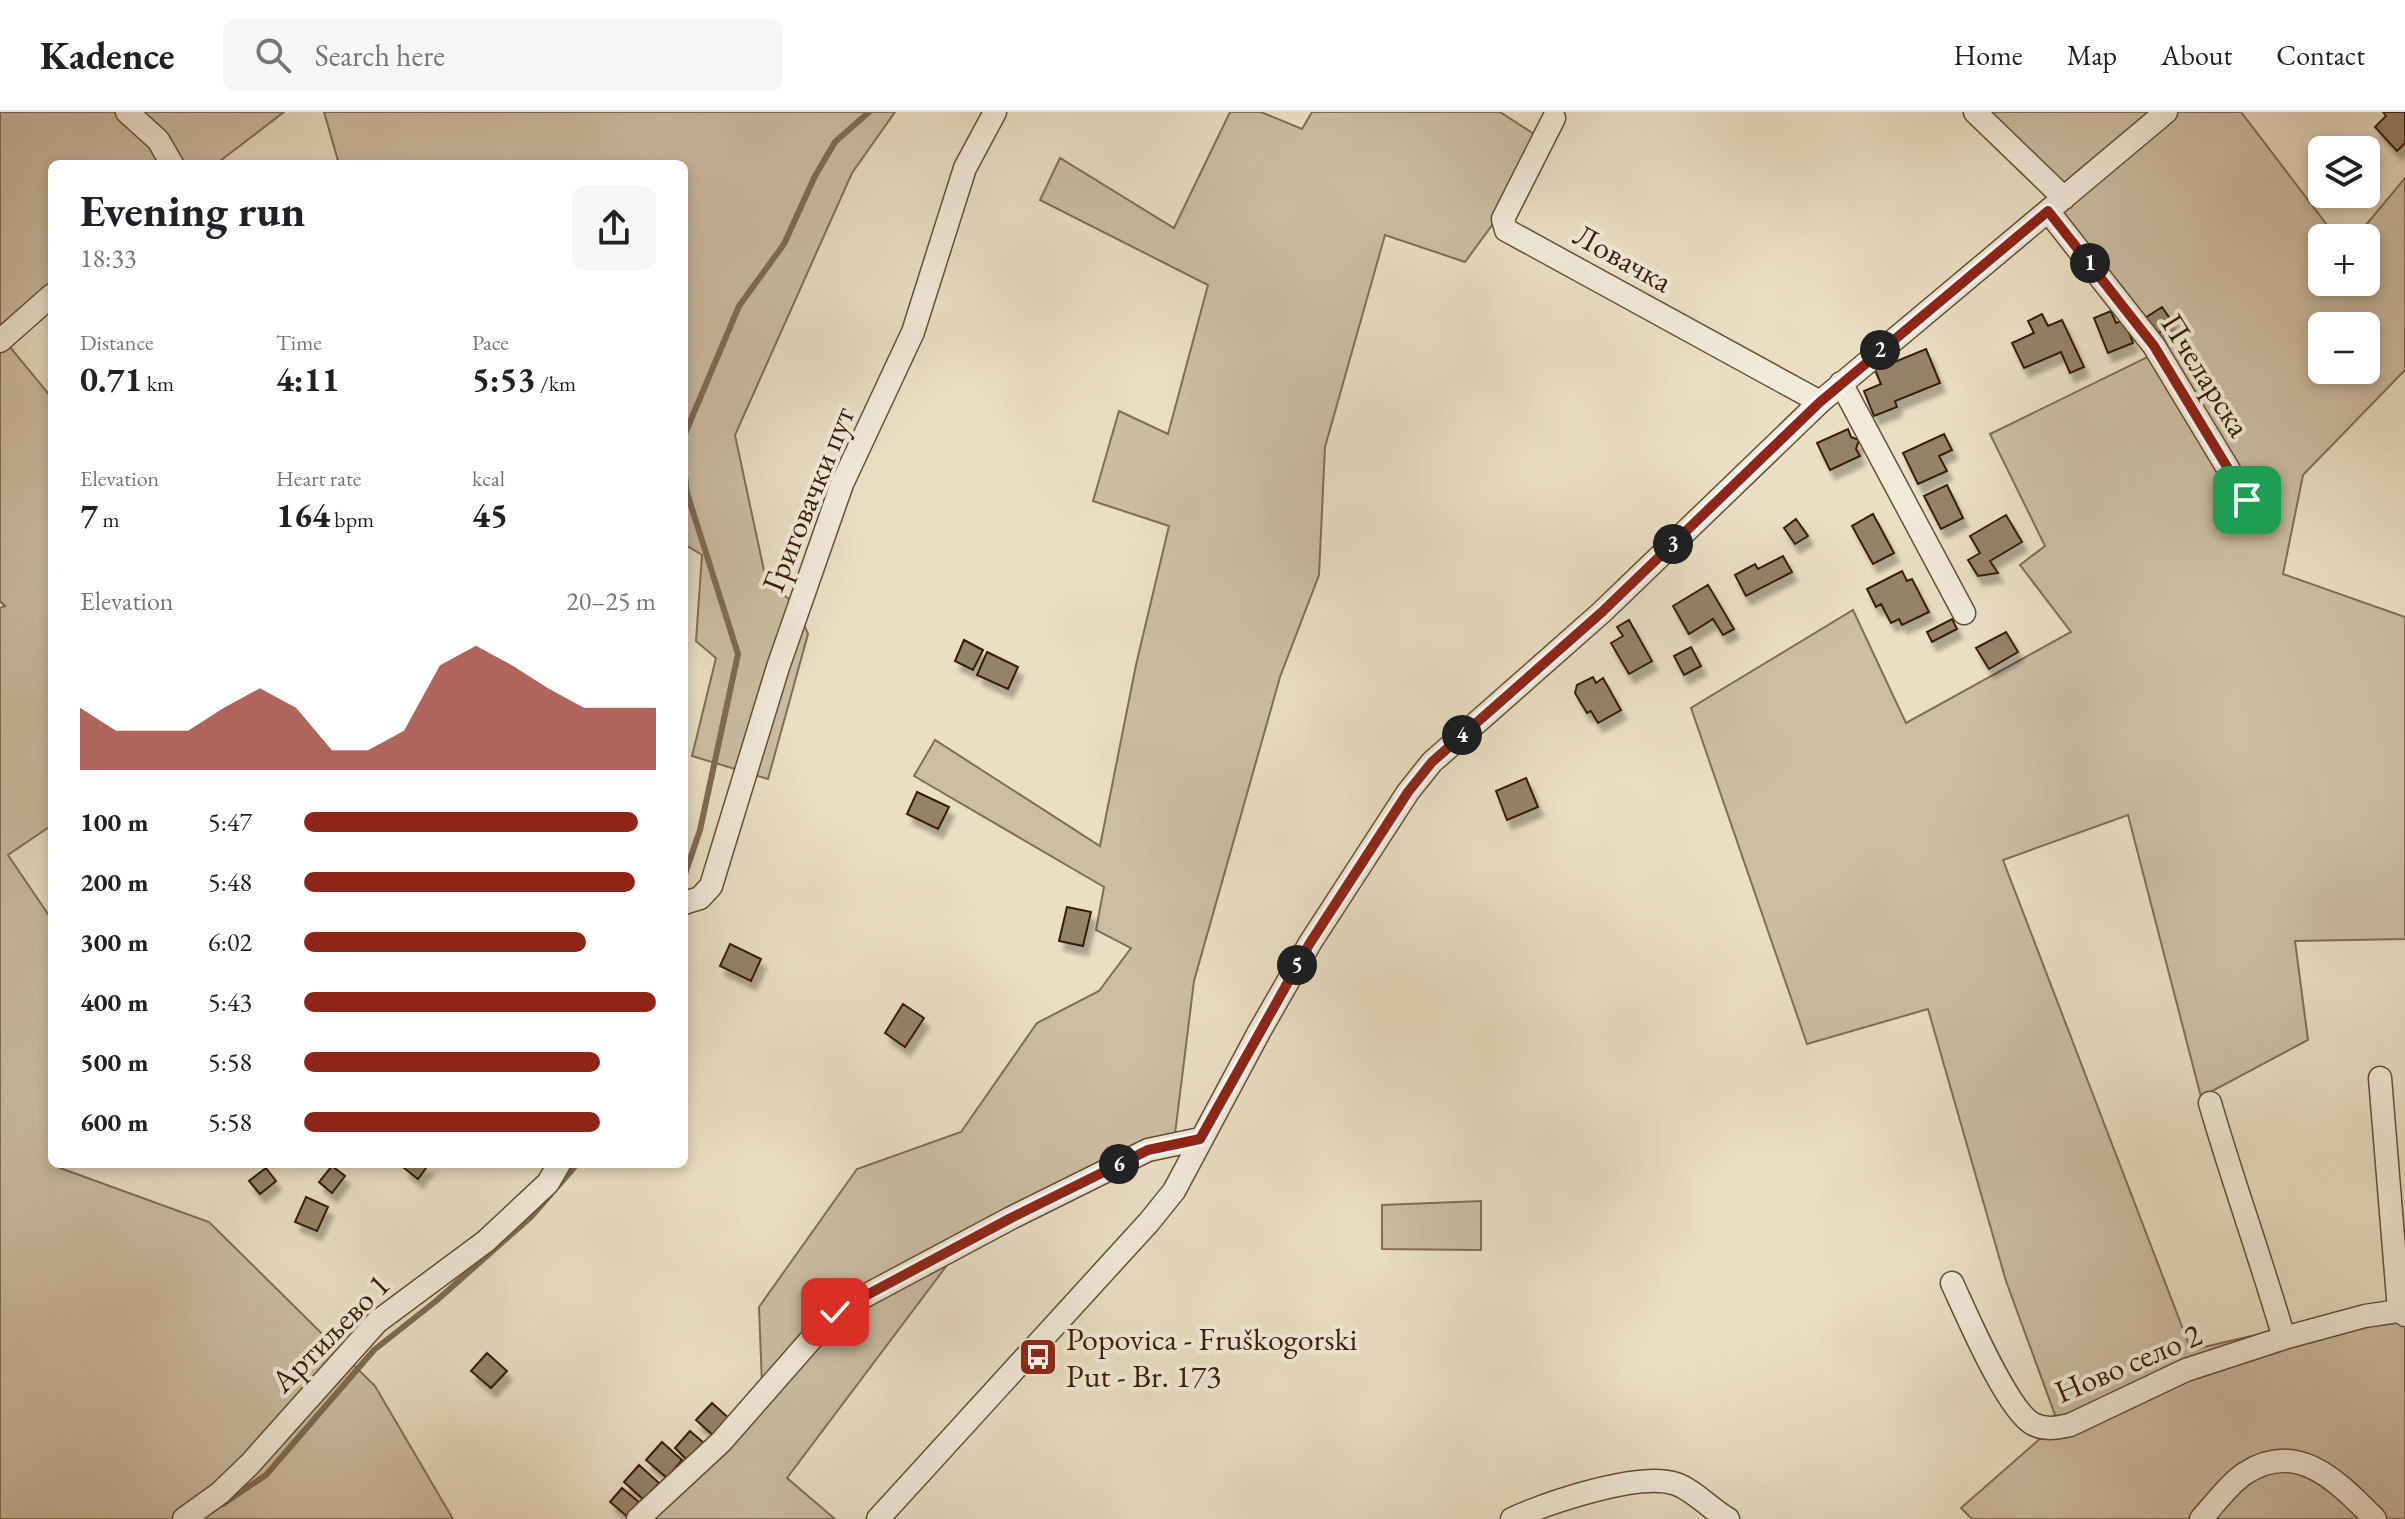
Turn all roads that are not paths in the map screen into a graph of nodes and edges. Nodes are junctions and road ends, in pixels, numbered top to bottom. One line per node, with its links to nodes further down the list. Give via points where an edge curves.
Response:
1 (127, 112): 6 (street, via 158,140)
2 (995, 112): 14 (street, Григовачки пут, via 965,168 913,332 842,484 778,667 711,886)
3 (1975, 112): 7 (street, Пчеларска)
4 (2166, 112): 7 (street)
5 (1554, 118): 11 (street, Ловачка, via 1503,219 1506,230)
6 (170, 160)
7 (2056, 205): 10 (street); 12 (street, Пчеларска, via 2154,346)
8 (48, 299): 9 (street)
9 (0, 341)
10 (1841, 383): 11 (street); 13 (street)
11 (1820, 402): 17 (street, via 1602,612 1432,762 1310,943)
12 (2247, 500)
13 (1964, 613)
14 (688, 902)
15 (2380, 1078): 20 (street)
16 (2210, 1103): 21 (street)
17 (1200, 1139): 23 (street, via 1148,1150 835,1312 721,1442); 24 (street, via 1174,1191 1149,1222)
18 (557, 1168): 22 (street, Артиљево 1, via 548,1183 486,1241 377,1322 250,1464)
19 (1952, 1283): 21 (street, Ново село 2, via 2021,1415 2052,1429 2186,1370)
20 (2403, 1312): 21 (street, Ново село 2, via 2365,1316)
21 (2284, 1338)
22 (184, 1519)
23 (638, 1519)
24 (878, 1519)
25 (1512, 1519): 26 (street, via 1542,1505 1646,1481 1676,1484)
26 (1728, 1519)
27 (2201, 1519): 28 (street, via 2243,1475 2285,1461 2320,1470)
28 (2375, 1519)

